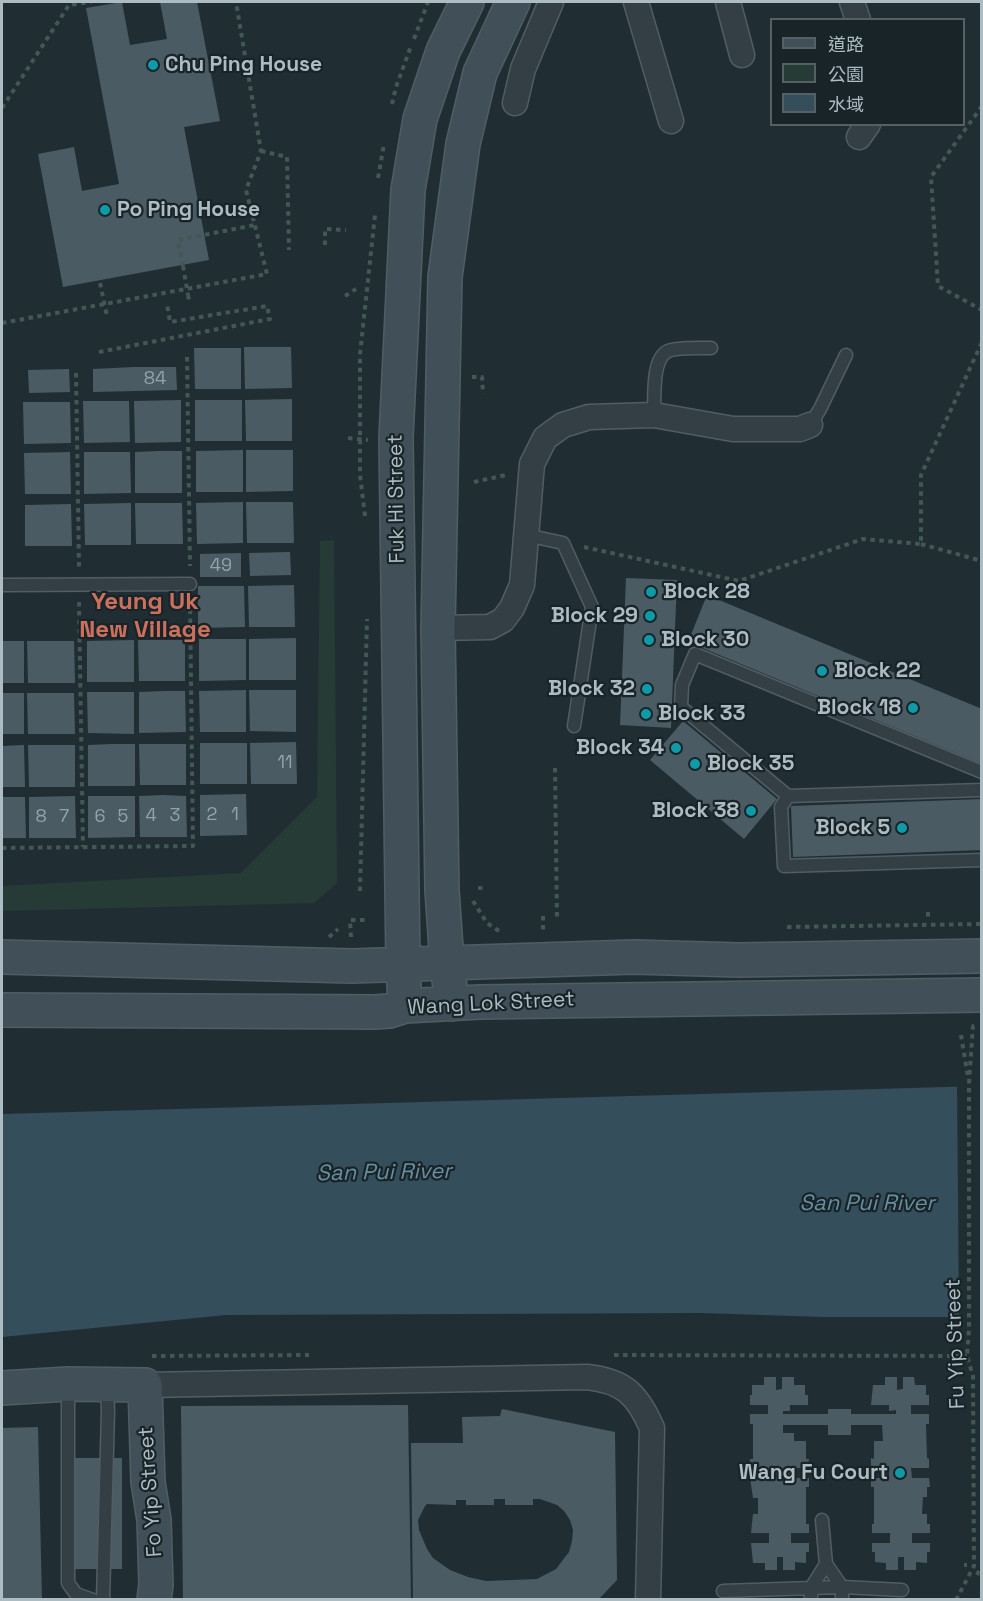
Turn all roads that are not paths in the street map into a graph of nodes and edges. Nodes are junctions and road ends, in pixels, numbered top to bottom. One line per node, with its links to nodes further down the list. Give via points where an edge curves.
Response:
1 (467, 2): 27 (main road, Fuk Hi Street, via 442,51 420,119 408,190 396,438)
2 (513, 2): 18 (main road, Fuk Hi Street, via 480,73 463,144 452,221 446,277)
3 (551, 2): 9 (street, via 523,69)
4 (636, 2): 10 (street)
5 (728, 2): 8 (street)
6 (852, 2): 7 (street)
7 (857, 18)
8 (742, 55)
9 (515, 103)
10 (671, 121)
11 (711, 348): 13 (lane, via 669,350 660,357)
12 (846, 355): 14 (lane)
13 (654, 415): 14 (street, via 733,429 800,429); 15 (street, via 589,417 563,425 545,438 532,464)
14 (810, 425)
15 (526, 535): 18 (street, via 522,585 503,620 490,627); 19 (lane, via 563,543 592,607)
16 (190, 584): 17 (lane)
17 (2, 585)
18 (438, 628): 26 (main road, Fuk Hi Street, via 442,890)
19 (574, 726)
20 (981, 772): 22 (lane, via 695,654 682,685 681,707)
21 (981, 790): 22 (lane)
22 (788, 796): 23 (lane, via 781,807 784,866)
23 (981, 860)
24 (981, 956): 26 (main road, Wang Lok Street, via 739,960 634,957)
25 (2, 957): 27 (main road, Wang Lok Street)
26 (447, 963): 27 (main road, Wang Lok Street); 29 (main road, Fuk Hi Street)
27 (403, 964): 30 (main road, Fuk Hi Street)
28 (981, 995): 29 (main road, Wang Lok Street)
29 (452, 1004): 30 (main road, Wang Lok Street)
30 (405, 1006): 31 (main road, Wang Lok Street, via 375,1012)
31 (2, 1010)
32 (68, 1384): 33 (main road); 35 (main road); 42 (lane, via 68,1583 76,1594)
33 (107, 1384): 34 (main road); 43 (lane)
34 (145, 1385): 44 (main road, Fo Yip Street, via 148,1482 154,1520); 45 (street, via 609,1379 643,1407 652,1428)
35 (2, 1388)
36 (822, 1520): 37 (lane)
37 (826, 1564): 40 (lane); 41 (lane)
38 (902, 1590): 40 (lane)
39 (723, 1591): 41 (lane)
40 (842, 1593): 41 (lane)
41 (811, 1594)
42 (93, 1599)
43 (104, 1599)
44 (154, 1599)
45 (648, 1599)

